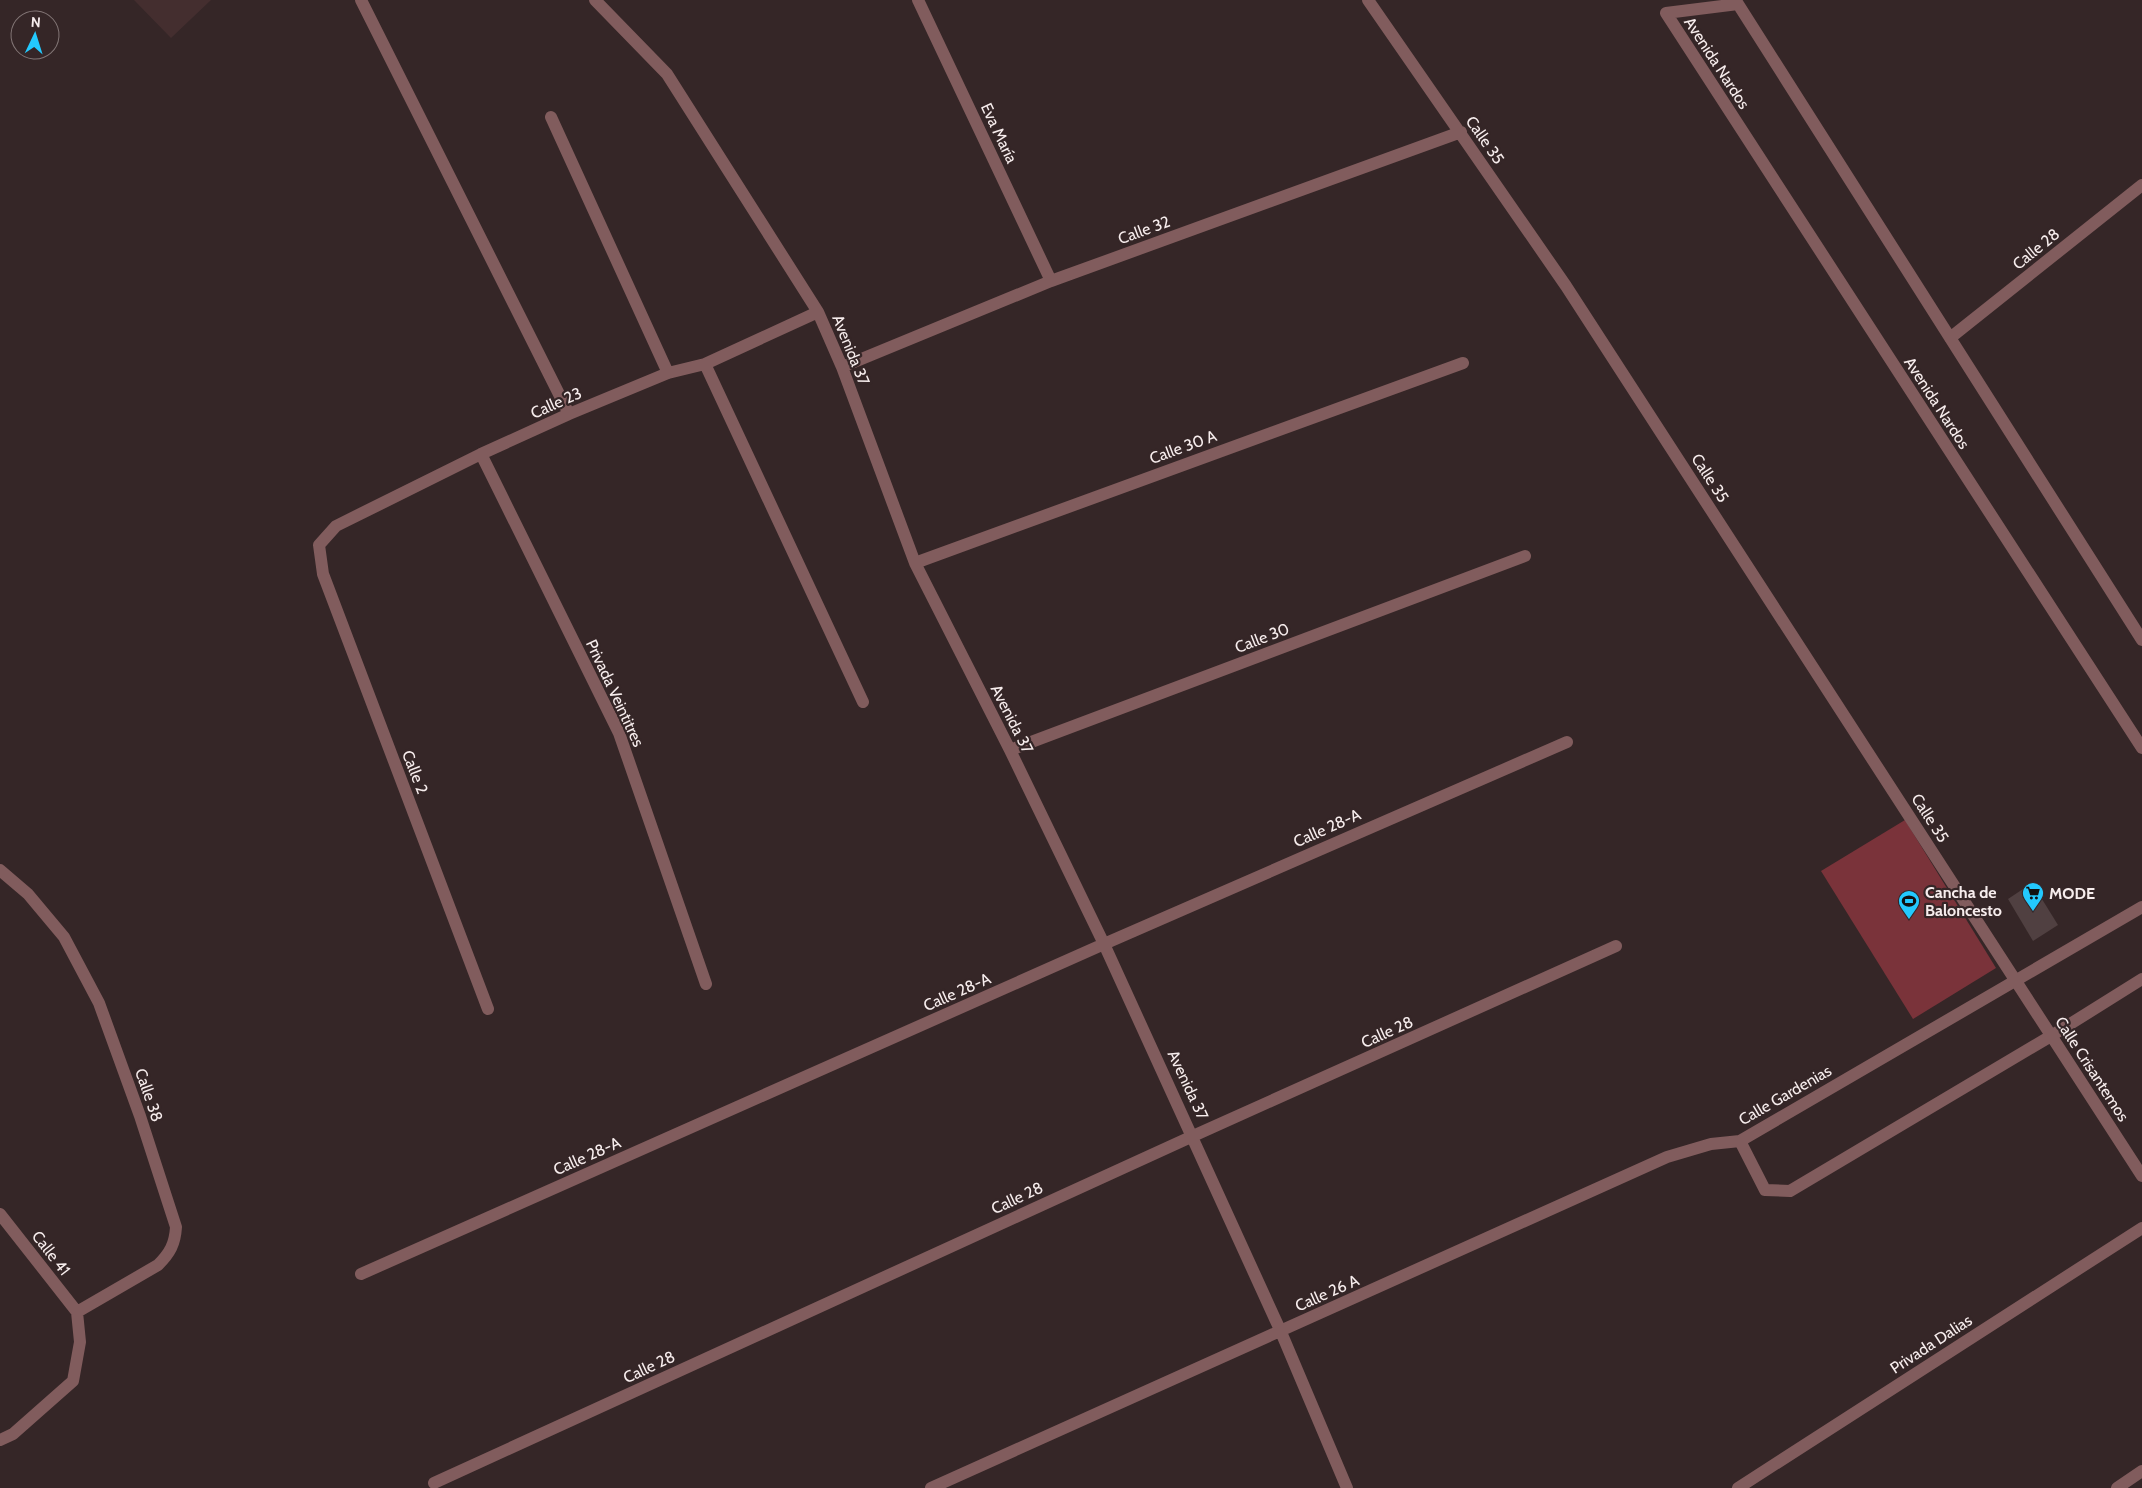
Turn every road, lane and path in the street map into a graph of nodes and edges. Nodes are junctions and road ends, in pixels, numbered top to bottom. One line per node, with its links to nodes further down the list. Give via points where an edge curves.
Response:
1 (361, 0): 15 (street)
2 (595, 0): 9 (street, Avenida 37, via 667,74)
3 (918, 0): 8 (street, Eva María)
4 (1368, 0): 6 (street, Calle 35)
5 (551, 117): 14 (street)
6 (1461, 132): 8 (street, Calle 32); 29 (street, Calle 35, via 1566,286)
7 (2142, 185): 10 (street, Calle 28)
8 (1051, 281): 13 (street, Calle 32)
9 (818, 312): 12 (street, Calle 23); 13 (street, Avenida 37)
10 (1950, 338): 20 (street, Avenida Nardos); 23 (street, Avenida Nardos, via 1738,4 1666,13)
11 (1463, 363): 19 (street, Calle 30 A)
12 (705, 364): 14 (street, Calle 23); 21 (street)
13 (842, 367): 19 (street, Avenida 37)
14 (668, 373): 15 (street, Calle 23)
15 (569, 414): 16 (street, Calle 23)
16 (481, 454): 17 (street, Calle 23, via 336,526); 31 (street, Privada Veintitres, via 619,733)
17 (319, 545): 32 (street, Calle 2, via 323,574)
18 (1525, 556): 24 (street, Calle 30)
19 (914, 562): 24 (street, Avenida 37)
20 (2142, 640)
21 (863, 702)
22 (1566, 742): 27 (street, Calle 28-A)
23 (2142, 748)
24 (1010, 750): 27 (street, Avenida 37)
25 (0, 870): 40 (street, Calle 38, via 28,894 64,936 99,1003 176,1227 175,1242 158,1265)
26 (2142, 906): 29 (street, Calle Gardenias)
27 (1104, 944): 34 (street, Avenida 37); 39 (street, Calle 28-A)
28 (1616, 946): 34 (street, Calle 28)
29 (2015, 979): 33 (street, Calle Crisantemos); 35 (street, Calle Gardenias)
30 (2142, 979): 33 (street, Calle Gardenias)
31 (706, 984)
32 (488, 1009)
33 (2051, 1036): 35 (street, Calle Gardenias, via 1790,1191 1765,1190); 36 (street, Calle Crisantemos)
34 (1193, 1136): 41 (street, Avenida 37); 44 (street, Calle 28)
35 (1740, 1141): 41 (street, Calle 26 A, via 1712,1144 1667,1157)
36 (2142, 1176)
37 (0, 1214): 40 (street, Calle 41)
38 (2142, 1228): 47 (street, Privada Dalias)
39 (361, 1274)
40 (77, 1312): 42 (street, via 80,1342 72,1381 13,1434)
41 (1281, 1332): 45 (street, Calle 26 A); 46 (street, Avenida 37)
42 (0, 1440)
43 (2142, 1471): 48 (street)
44 (434, 1483)
45 (931, 1488)
46 (1347, 1488)
47 (1738, 1488)
48 (2117, 1488)

